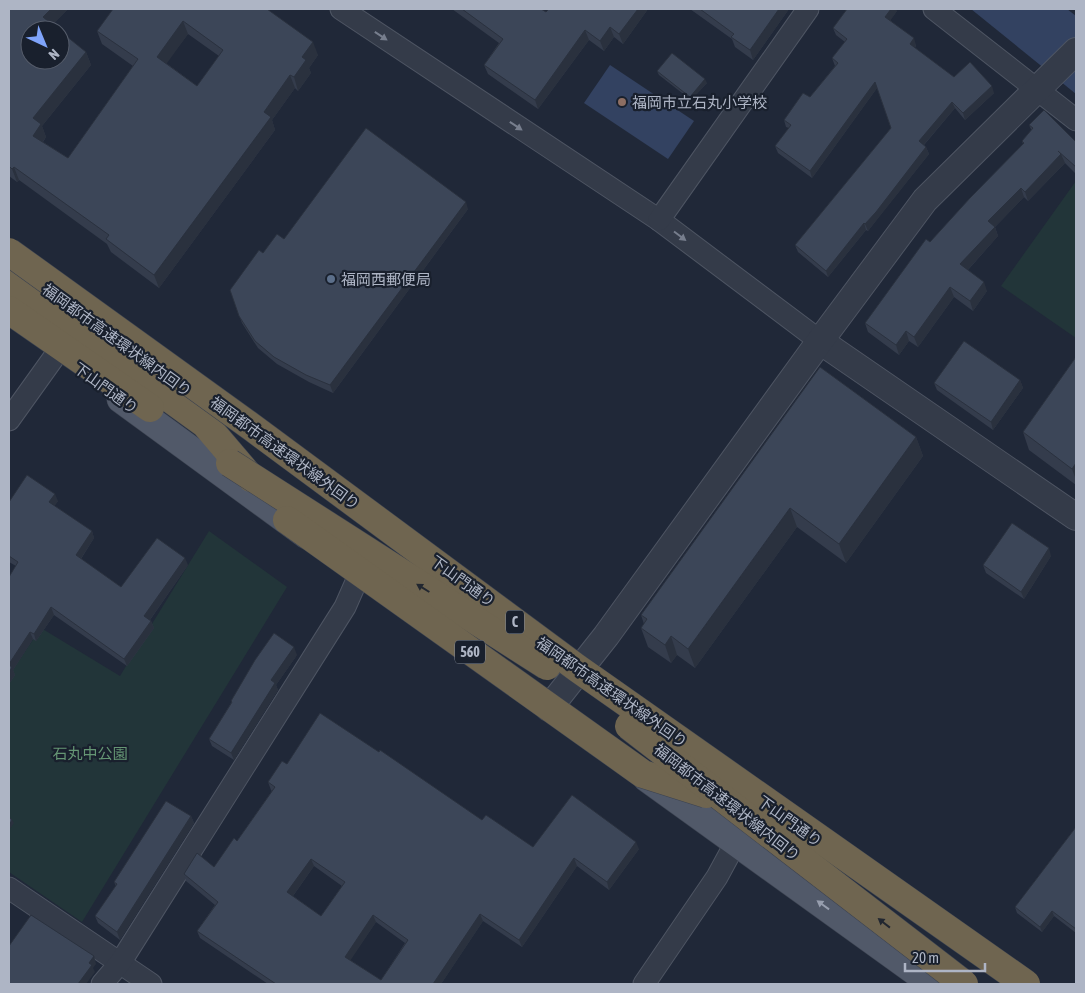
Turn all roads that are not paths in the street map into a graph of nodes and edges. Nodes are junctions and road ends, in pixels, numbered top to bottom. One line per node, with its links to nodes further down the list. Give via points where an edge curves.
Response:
1 (341, 9): 7 (street, one-way to 7)
2 (808, 9): 7 (street)
3 (934, 9): 5 (street)
4 (1076, 51): 5 (street)
5 (1038, 88): 6 (street); 13 (street, via 925,200)
6 (1076, 120)
7 (659, 220): 13 (street, one-way to 13)
8 (9, 250): 18 (main road, 下山門通り, via 102,314); 20 (highway, 福岡都市高速環状線外回り / C, bridge, via 570,662)
9 (9, 261): 18 (highway, 福岡都市高速環状線内回り / C)
10 (9, 282): 20 (highway, bridge, via 205,424 287,520 643,774)
11 (9, 310): 18 (highway, one-way to 11, bridge, via 230,463)
12 (9, 317): 14 (main road, 下山門通り / 560)
13 (820, 341): 16 (street); 18 (street, via 606,636)
14 (57, 353): 15 (street); 17 (main road, 下山門通り / 560)
15 (9, 420)
16 (1076, 517)
17 (360, 573): 19 (main road, 下山門通り / 560); 23 (street, via 346,606)
18 (574, 674): 19 (street); 28 (highway, 福岡都市高速環状線内回り / C, one-way to 18, bridge); 29 (main road, 下山門通り)
19 (549, 708): 21 (main road, 下山門通り / 560)
20 (798, 823): 30 (highway, 福岡都市高速環状線外回り / C, bridge)
21 (736, 842): 26 (street, via 717,877); 27 (main road, 下山門通り / 560, one-way to 21)
22 (9, 888): 23 (street)
23 (120, 963): 24 (street); 25 (street)
24 (102, 984)
25 (151, 984)
26 (644, 984)
27 (934, 984)
28 (964, 984)
29 (1015, 984)
30 (1026, 984)

